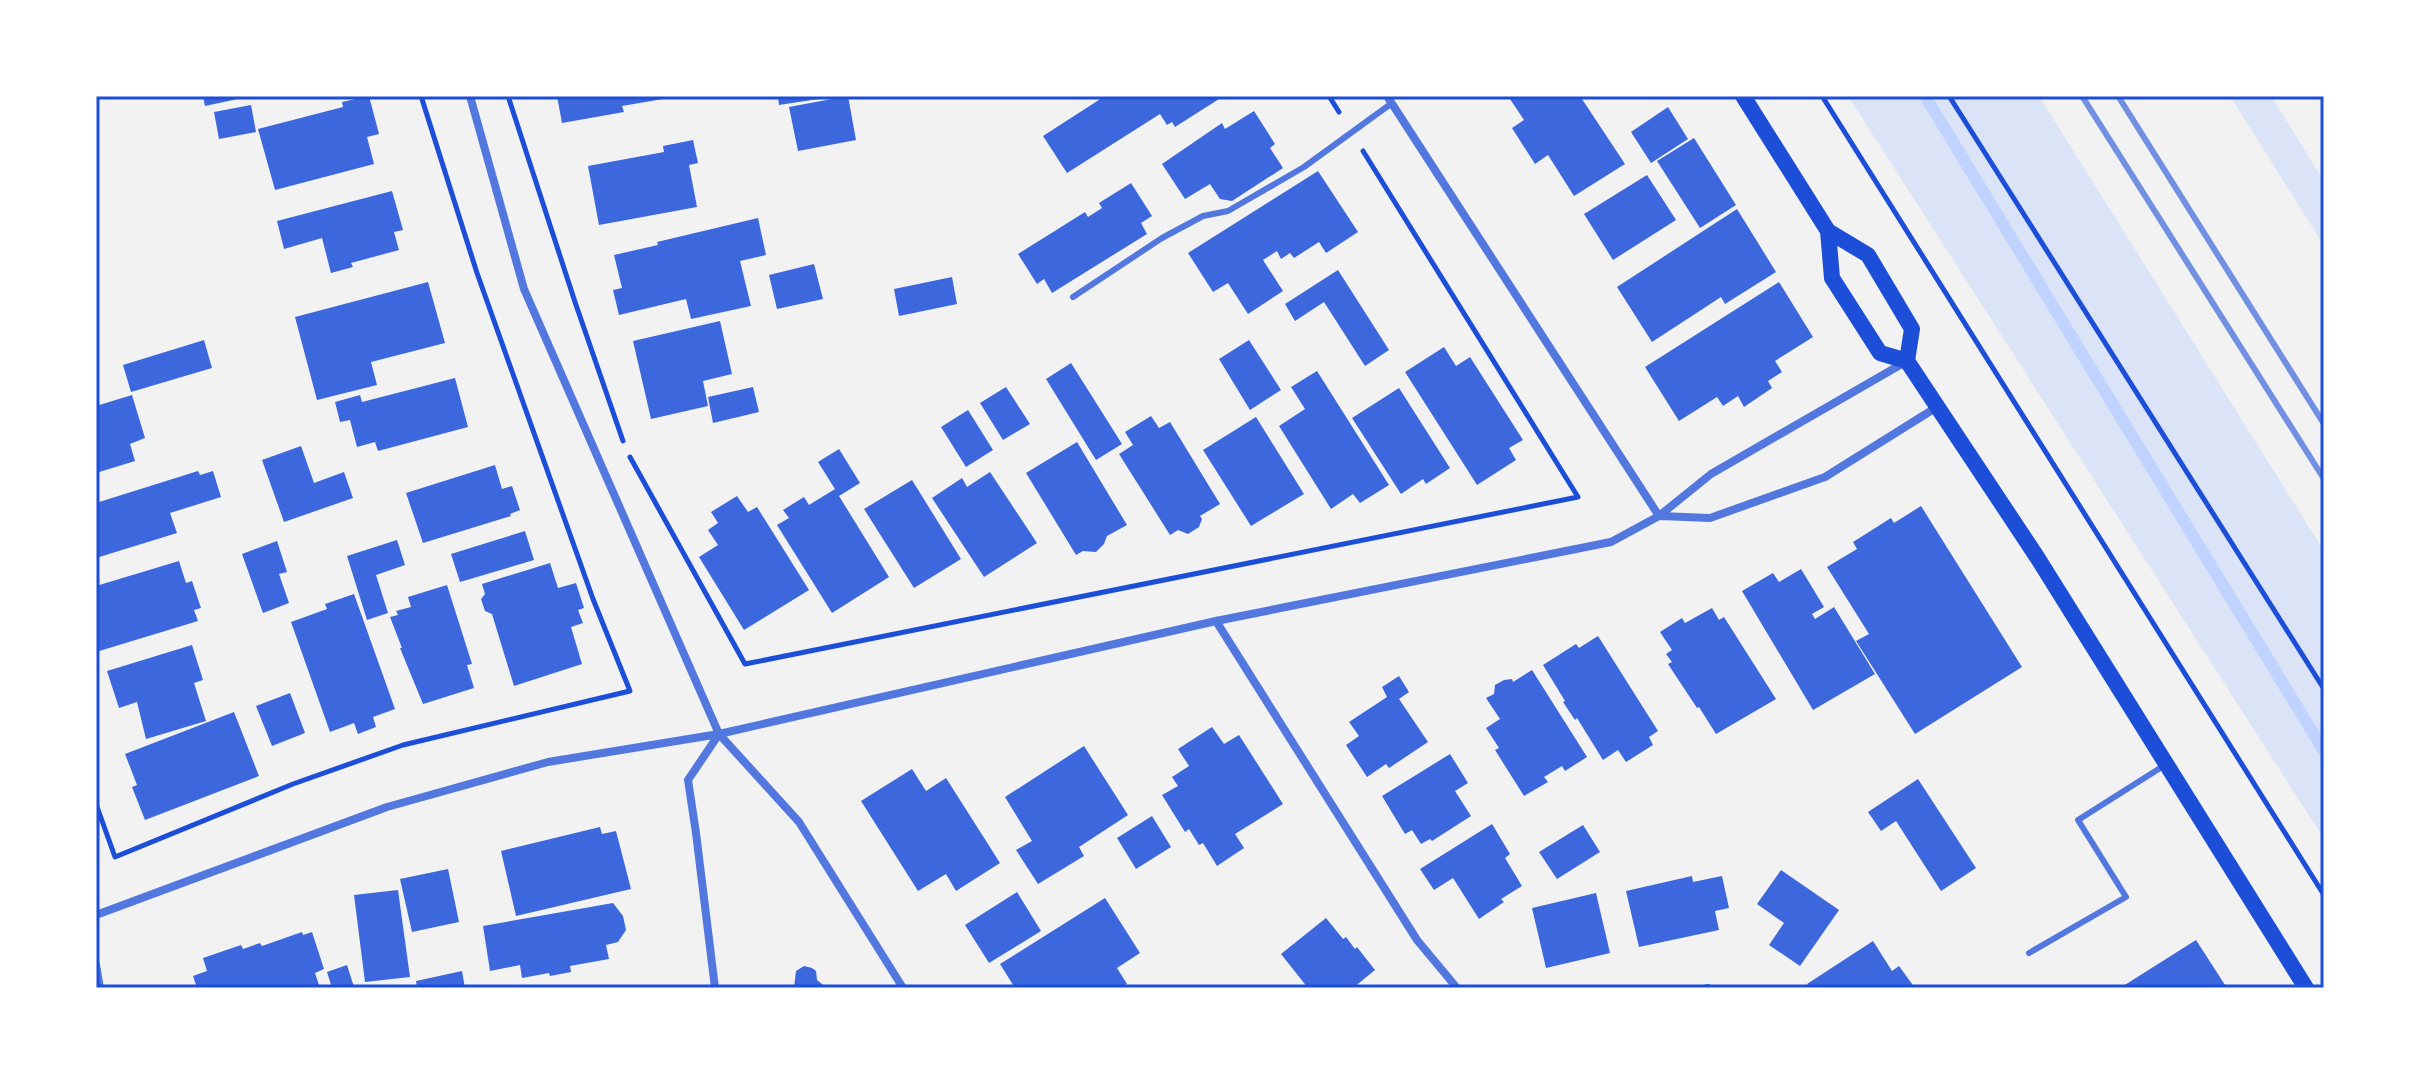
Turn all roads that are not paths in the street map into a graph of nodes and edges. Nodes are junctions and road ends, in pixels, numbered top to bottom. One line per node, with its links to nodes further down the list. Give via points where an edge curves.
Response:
1 (470, 96): 10 (street, via 524,289)
2 (1743, 96): 4 (main road)
3 (1389, 100): 5 (lane, via 1304,167 1228,211 1203,216 1162,238); 8 (street)
4 (1828, 231): 6 (main road, via 1832,278 1880,353); 6 (main road, via 1868,255 1912,329)
5 (1073, 297)
6 (1907, 361): 7 (main road); 8 (street, via 1711,474)
7 (1937, 407): 8 (street, via 1825,477 1710,518); 11 (main road)
8 (1659, 516): 9 (street, via 1611,542)
9 (1216, 621): 10 (street); 18 (street, via 1417,940)
10 (719, 734): 12 (street, via 548,762 387,807); 16 (street, via 688,780); 17 (street, via 799,822)
11 (2165, 765): 13 (lane, via 2078,820 2126,897); 19 (main road)
12 (96, 915)
13 (2029, 953)
14 (96, 965): 15 (street)
15 (100, 988)
16 (715, 988)
17 (903, 988)
18 (1457, 988)
19 (2306, 988)

